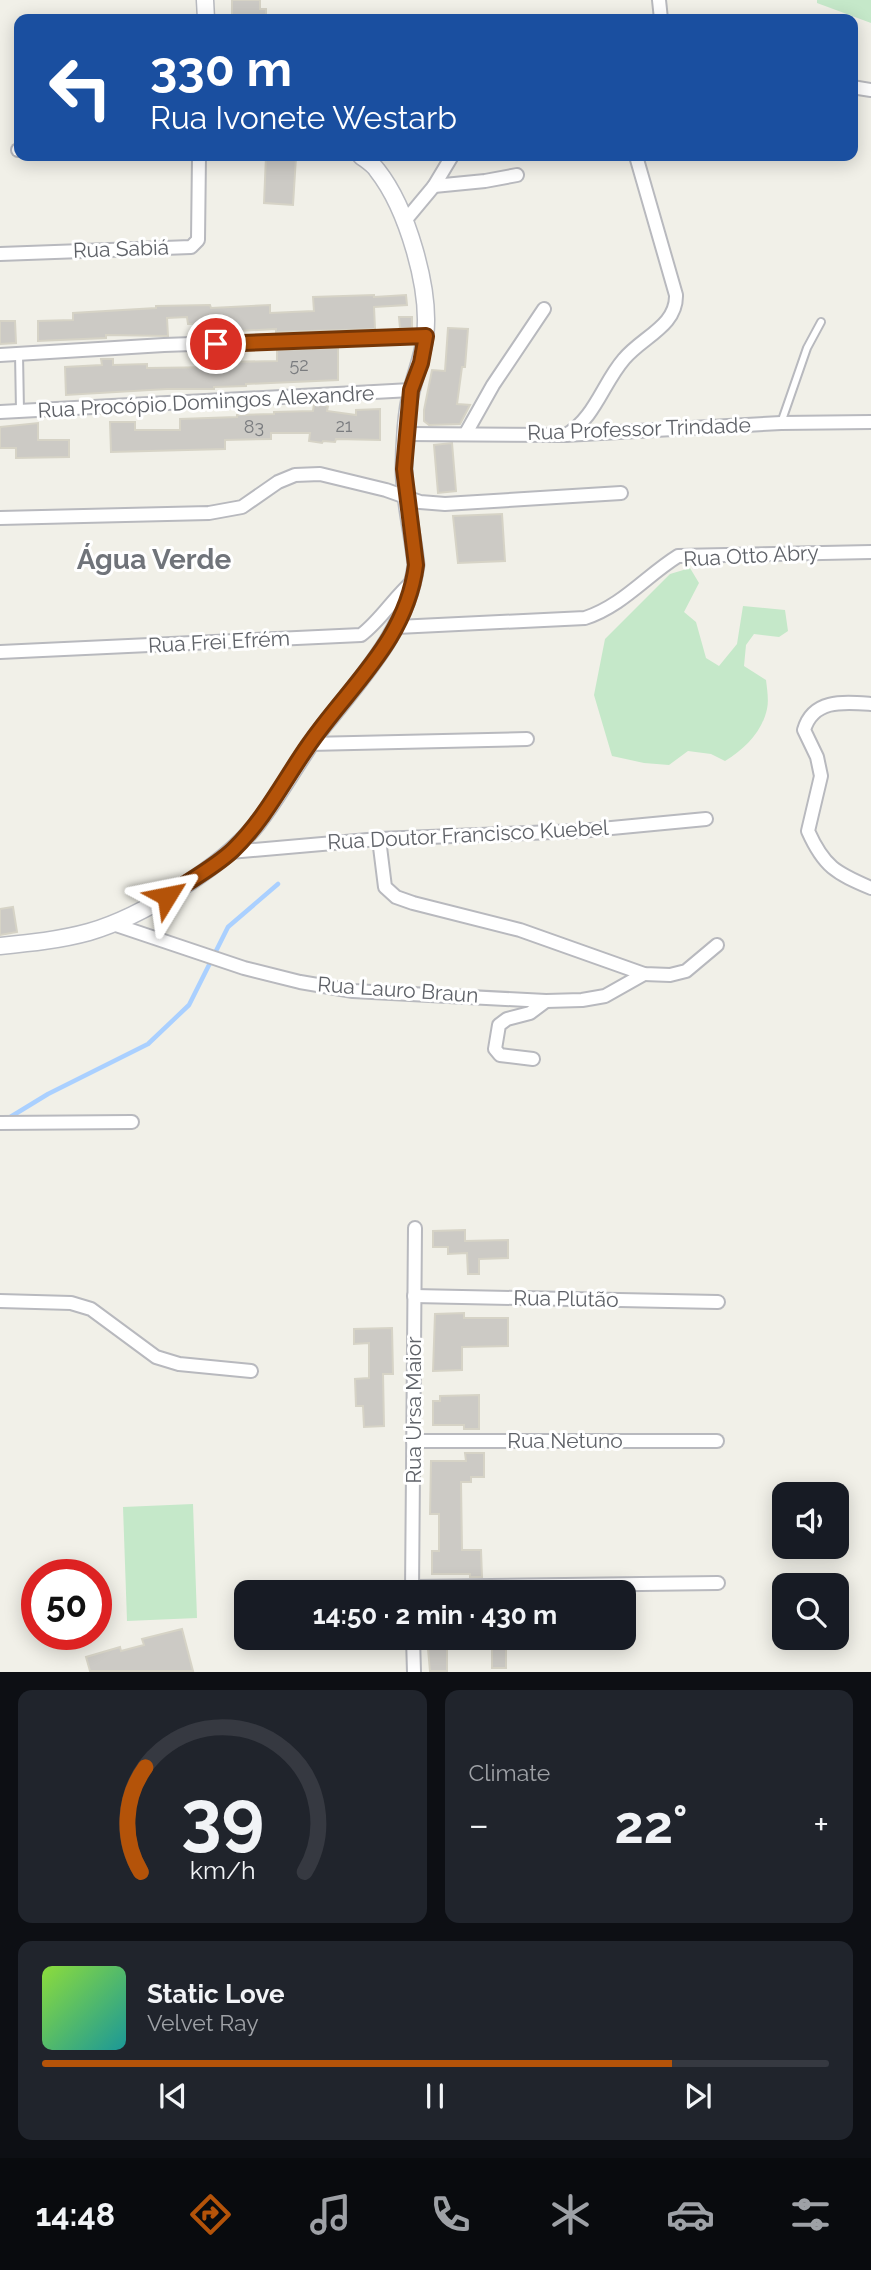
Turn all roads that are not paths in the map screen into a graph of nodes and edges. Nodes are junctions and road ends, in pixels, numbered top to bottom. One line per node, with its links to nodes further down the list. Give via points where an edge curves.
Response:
1 (199, 161): 8 (street, Rua Sabiá, via 198,240 191,247)
2 (367, 161): 7 (main road, via 391,192)
3 (449, 161): 6 (street)
4 (637, 161): 21 (street, via 677,305 667,322 626,356 592,410)
5 (517, 175): 6 (street)
6 (434, 186): 7 (street)
7 (404, 222): 11 (main road, via 419,271)
8 (0, 254)
9 (544, 309): 19 (street)
10 (821, 322): 18 (lane)
11 (426, 336): 12 (street); 14 (main road)
12 (19, 353): 13 (street); 15 (lane)
13 (0, 355)
14 (411, 390): 15 (street, Rua Procópio Domingos Alexandre); 20 (main road)
15 (20, 411): 16 (street, Rua Procópio Domingos Alexandre)
16 (0, 412)
17 (871, 422): 18 (street, Rua Professor Trindade)
18 (781, 423): 21 (street, Rua Professor Trindade)
19 (466, 433): 20 (street, Rua Professor Trindade); 21 (street, Rua Professor Trindade)
20 (407, 434): 23 (main road)
21 (565, 435)
22 (621, 492): 23 (street, via 445,504)
23 (406, 498): 24 (street, via 320,474 295,475 242,507 209,513); 26 (main road, via 415,552)
24 (0, 518)
25 (871, 552): 27 (street, Rua Otto Abry, via 678,556 619,602 585,618)
26 (414, 580): 27 (main road); 28 (street, Rua Frei Efrém, via 361,635)
27 (397, 626): 31 (main road, via 370,670)
28 (0, 652)
29 (871, 704): 35 (street, via 814,710 804,730 821,776 808,831 825,863)
30 (527, 739): 31 (street)
31 (309, 744): 34 (main road, via 271,806)
32 (706, 819): 33 (street, Rua Doutor Francisco Kuebel, via 580,831)
33 (379, 839): 34 (street, Rua Doutor Francisco Kuebel); 39 (street, via 385,887 396,897 520,930)
34 (230, 852): 36 (main road, via 167,896)
35 (871, 888)
36 (113, 924): 38 (main road, via 60,939); 40 (street, Rua Lauro Braun, via 300,982 353,991)
37 (717, 945): 39 (street, via 686,971)
38 (0, 946)
39 (644, 974): 40 (street, Rua Lauro Braun, via 605,996)
40 (546, 1001): 41 (street, via 499,1026 495,1049 500,1055)
41 (533, 1059)
42 (132, 1122): 43 (street)
43 (0, 1123)
44 (415, 1228): 45 (street, Rua Ursa Maior)
45 (414, 1296): 47 (street, Rua Plutão); 49 (street, Rua Ursa Maior)
46 (0, 1301): 48 (street, via 71,1303 91,1309 156,1357 179,1364)
47 (718, 1302)
48 (251, 1371)
49 (413, 1441): 50 (street, Rua Netuno); 51 (street, Rua Ursa Maior)
50 (717, 1441)
51 (412, 1580)
52 (718, 1583): 53 (street)
53 (636, 1585)
54 (413, 1650): 55 (street)
55 (414, 1671)

